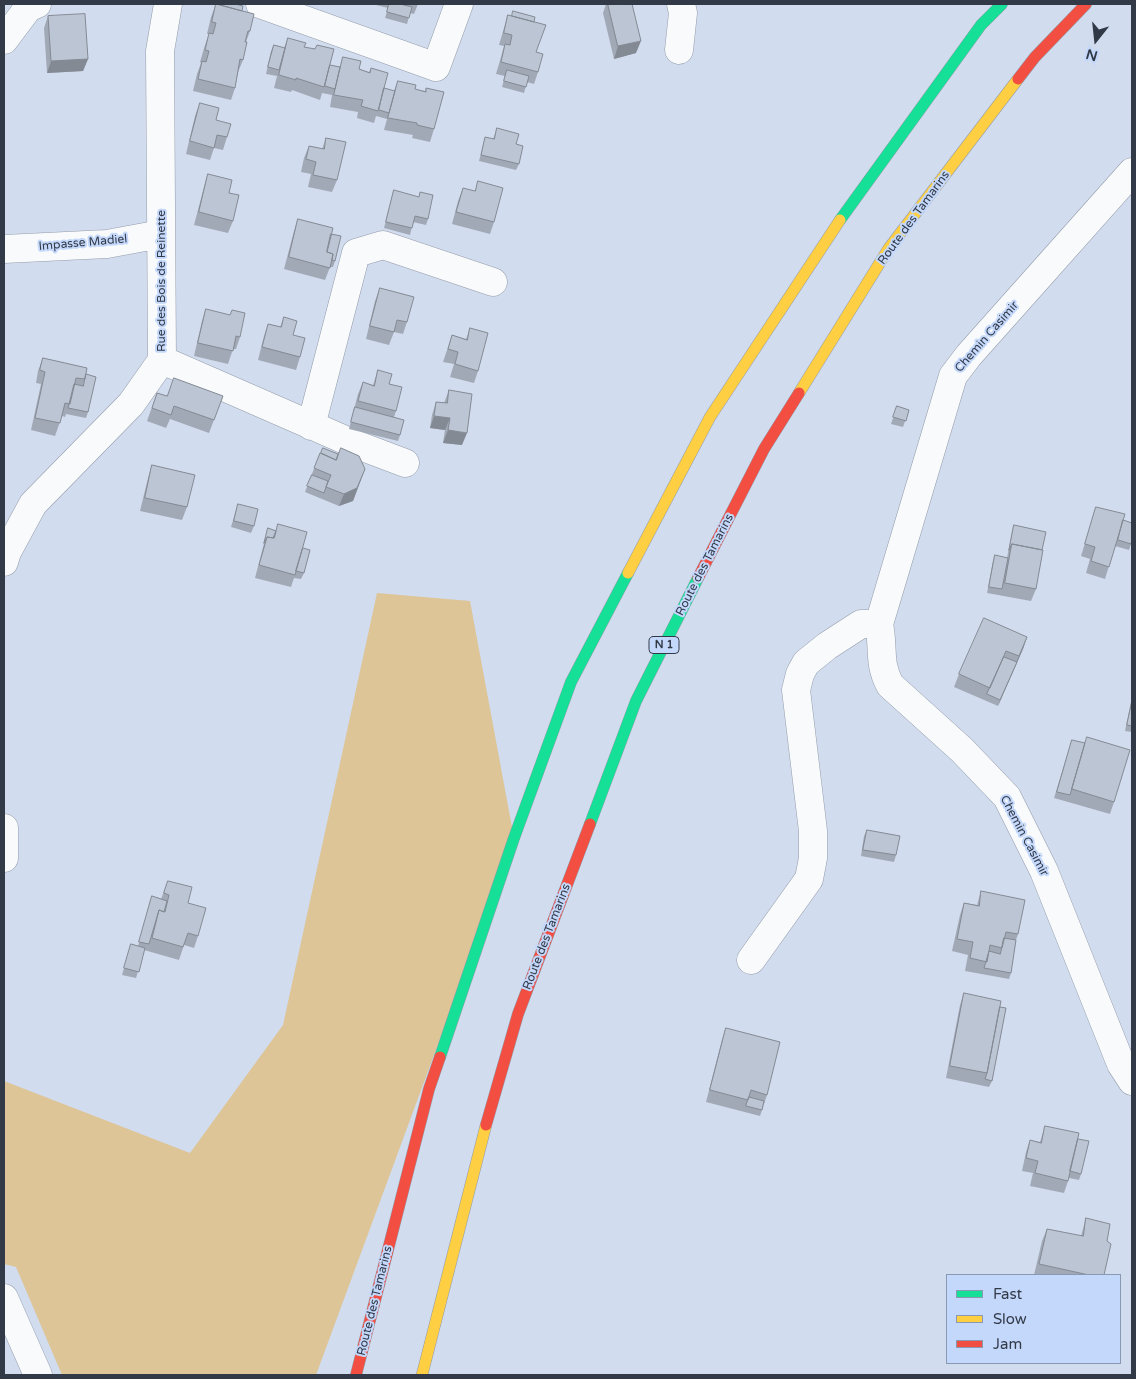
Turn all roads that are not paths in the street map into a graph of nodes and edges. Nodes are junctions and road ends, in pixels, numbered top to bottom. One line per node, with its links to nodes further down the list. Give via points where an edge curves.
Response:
1 (38, 4): 8 (street, via 28,8)
2 (168, 4): 11 (street, Rue des Bois de Reinette, via 160,51)
3 (260, 4): 4 (street, via 436,67)
4 (459, 4)
5 (681, 4): 9 (street)
6 (1002, 4): 25 (highway, Route des Tamarins, via 980,25 840,218 710,417 571,682 429,1089)
7 (1086, 4): 26 (highway, Route des Tamarins / N 1, via 1035,56 890,248 764,449 636,701 518,1014 491,1104)
8 (4, 40)
9 (679, 50)
10 (1132, 172): 18 (street, Chemin Casimir, via 968,355 953,376)
11 (162, 234): 12 (street, Impasse Madiel, via 107,244); 14 (street, Rue des Bois de Reinette)
12 (4, 249)
13 (493, 282): 15 (street, via 383,245 356,253)
14 (162, 360): 15 (street); 17 (street, Rue des Bois de Reinette, via 130,404 33,504 6,552)
15 (311, 426): 16 (street)
16 (405, 463)
17 (4, 562)
18 (879, 624): 21 (street, via 861,624 851,630 806,663 800,674 796,690 813,831 813,858 809,879); 22 (street, Chemin Casimir, via 882,671 890,685 962,750 1007,798 1044,870 1121,1064)
19 (4, 828): 20 (street)
20 (4, 858)
21 (751, 960)
22 (1132, 1081)
23 (4, 1298): 24 (street)
24 (38, 1375)
25 (356, 1375)
26 (422, 1375)

